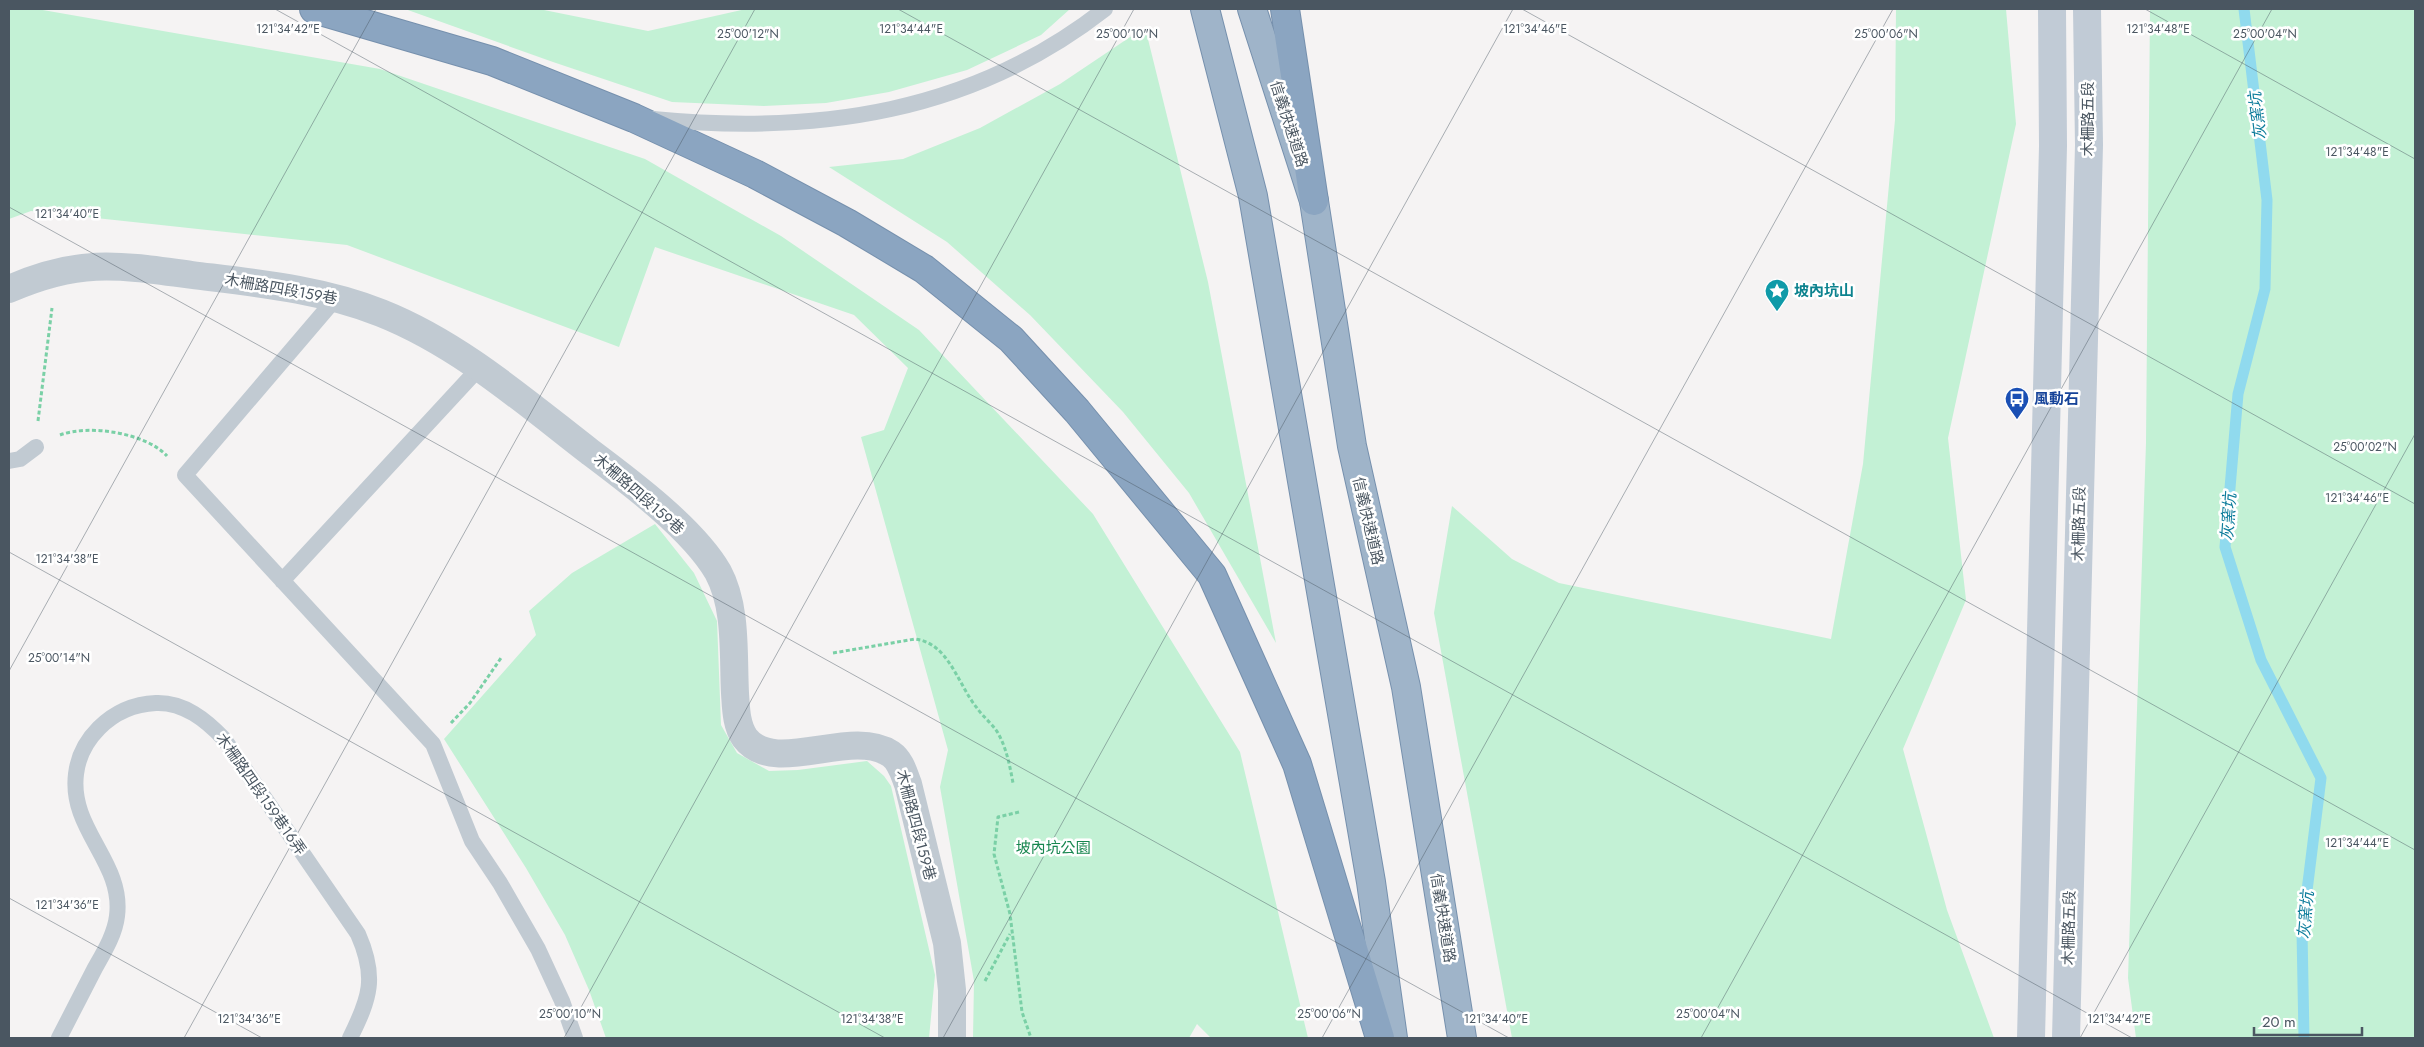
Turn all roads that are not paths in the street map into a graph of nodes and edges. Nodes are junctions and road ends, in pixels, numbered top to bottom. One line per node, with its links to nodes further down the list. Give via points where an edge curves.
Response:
1 (314, 9): 8 (highway, via 492,61)
2 (1105, 9): 8 (lane, via 1036,56 972,86 902,107 841,119 775,124 709,124)
3 (1205, 9): 21 (highway, via 1253,196 1371,882)
4 (1252, 9): 9 (highway, 信義快速道路)
5 (1285, 9): 9 (highway)
6 (2052, 9): 23 (main road, via 2053,146)
7 (2087, 9): 24 (main road, 木柵路五段, via 2089,145)
8 (634, 118): 20 (highway, via 755,174 924,269 1011,339 1077,411 1212,574 1298,764)
9 (1314, 201): 22 (highway, 信義快速道路, via 1352,446 1406,687)
10 (9, 289): 11 (street, 木柵路四段159巷, via 56,271 89,265 125,266 273,285)
11 (336, 298): 12 (street, 木柵路四段159巷, via 382,313); 15 (lane, via 185,475)
12 (480, 367): 15 (lane); 19 (street, 木柵路四段159巷, via 629,481 706,554 719,573 730,604 736,718 746,738 764,751 781,754 852,745 891,754 899,762 908,784 947,943 952,990)
13 (36, 447): 14 (lane, via 20,459)
14 (9, 461)
15 (282, 581): 18 (lane, via 432,744 472,842 538,949 562,1001)
16 (59, 1038): 17 (lane, 木柵路四段159巷16弄, via 111,937 117,916 117,891 111,875 81,820 74,790 77,762 90,737 109,718 132,707 157,703 182,707 206,720 224,739 358,934 368,957 370,985 362,1014)
17 (350, 1038)
18 (574, 1038)
19 (952, 1038)
20 (1380, 1038)
21 (1393, 1038)
22 (1462, 1038)
23 (2031, 1038)
24 (2066, 1038)

